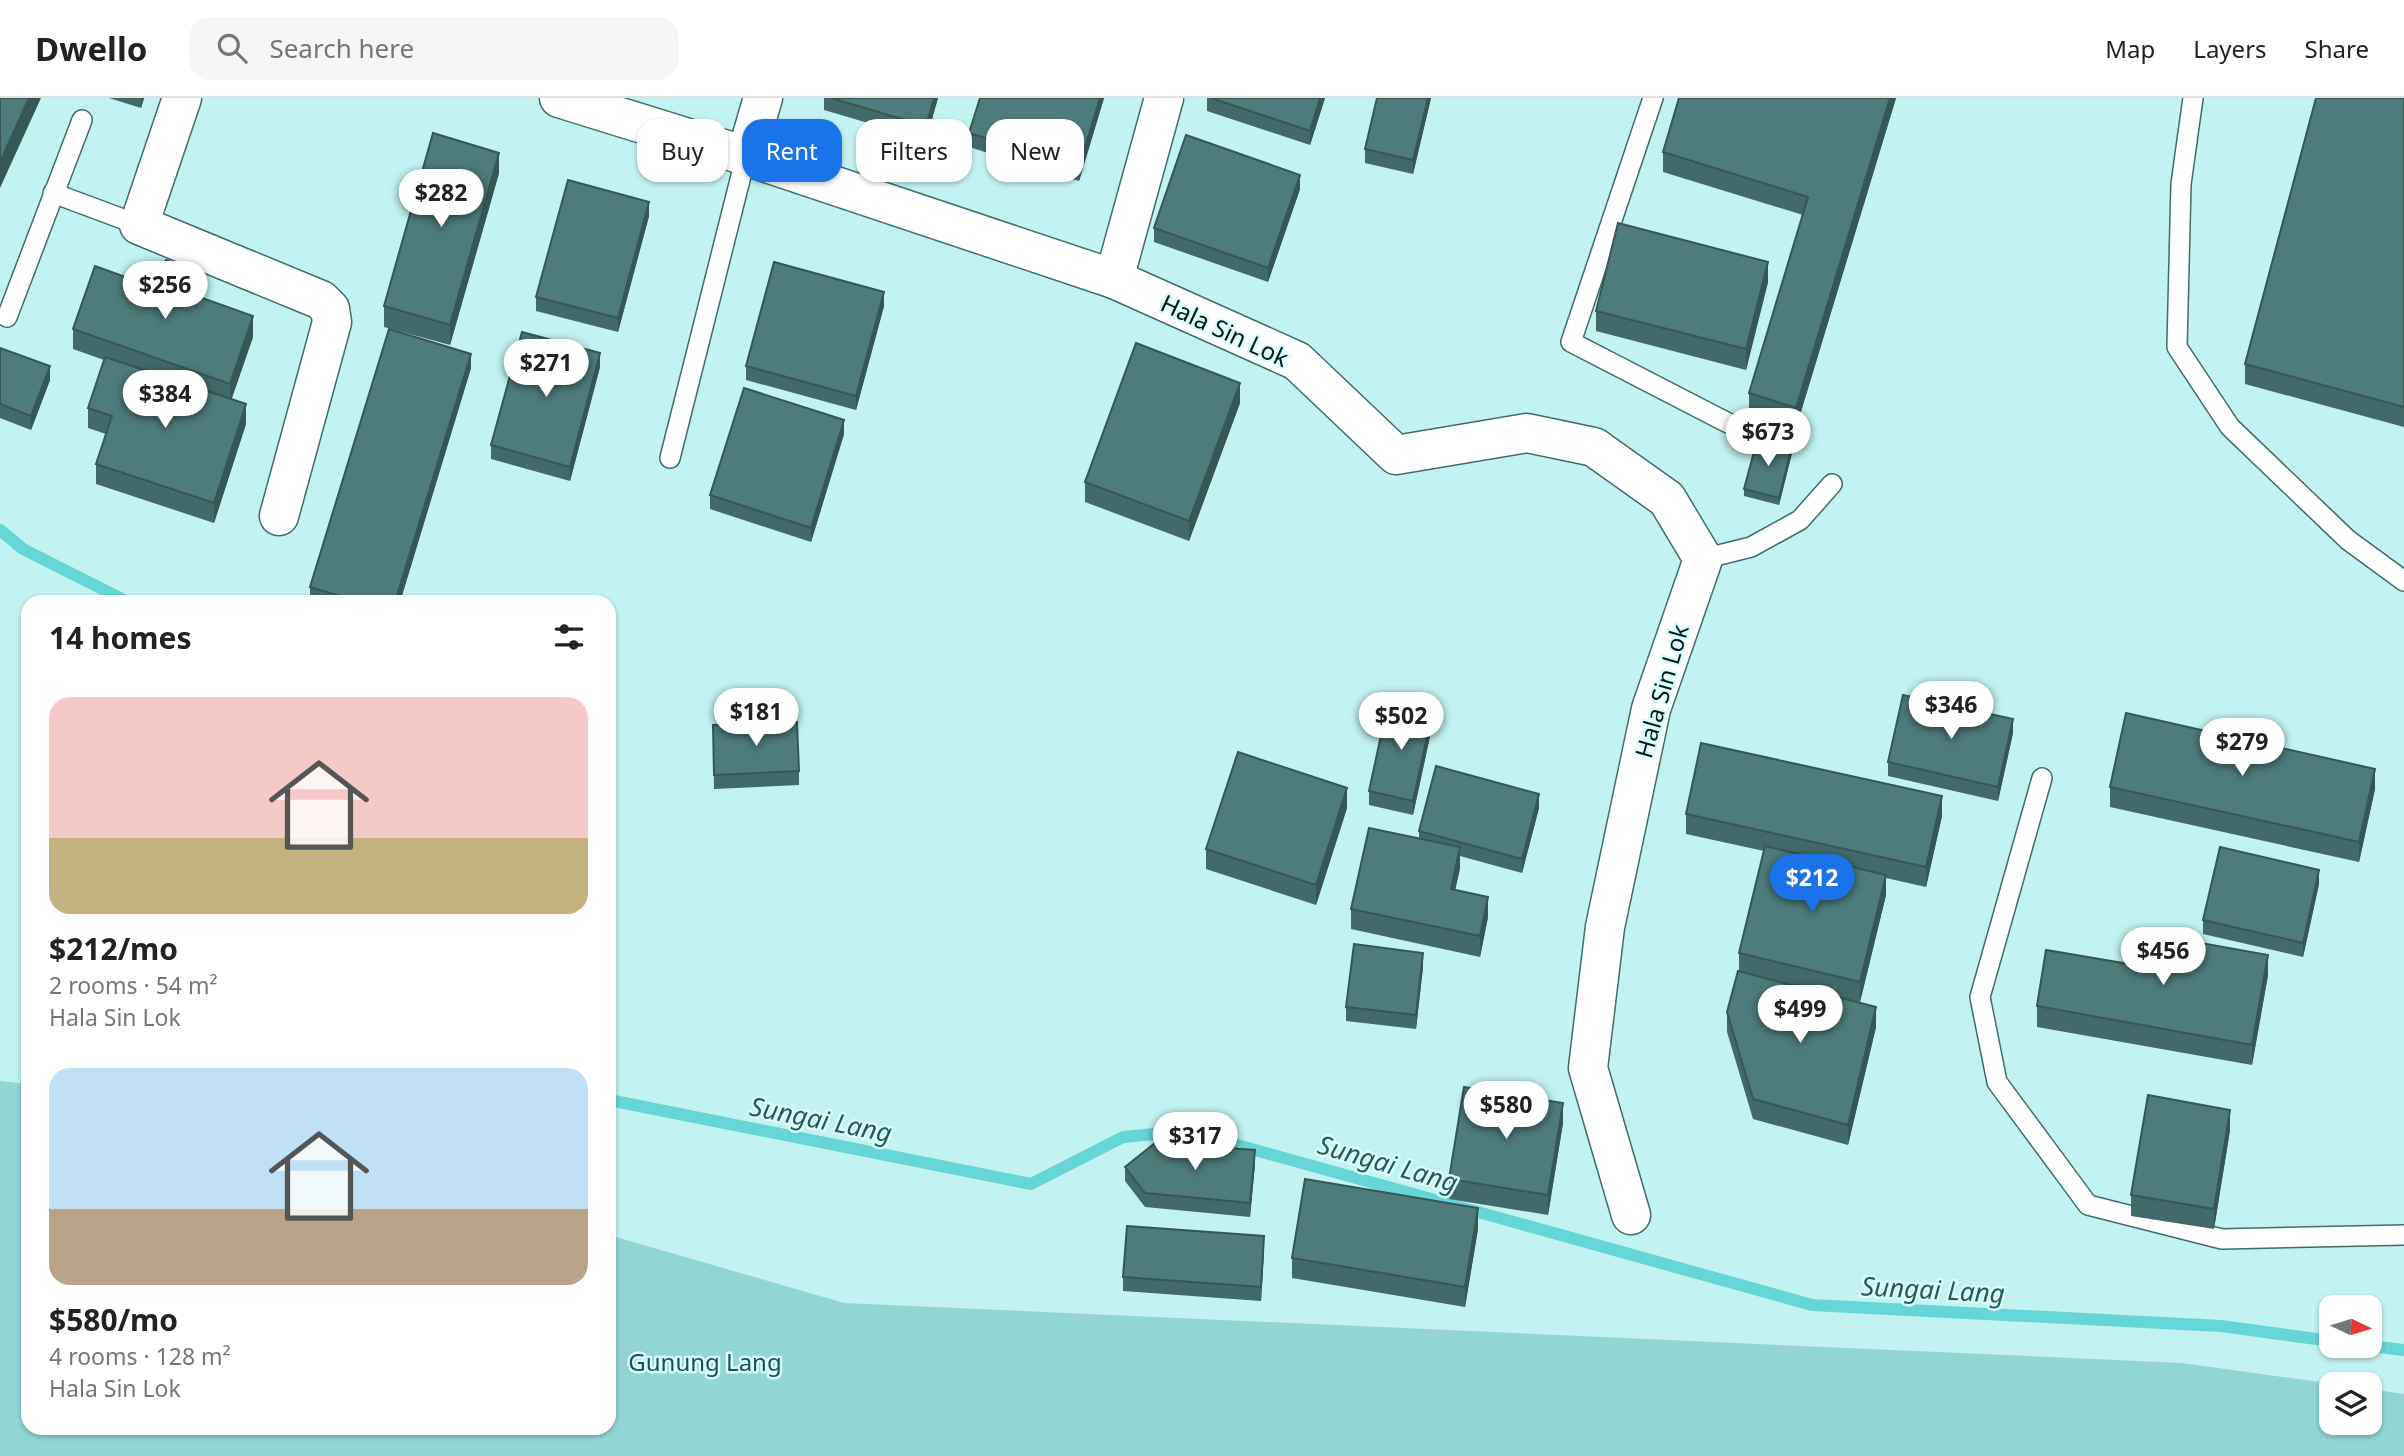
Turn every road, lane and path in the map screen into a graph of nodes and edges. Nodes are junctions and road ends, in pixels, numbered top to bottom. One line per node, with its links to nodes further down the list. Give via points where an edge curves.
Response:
1 (182, 98): 13 (street)
2 (559, 98): 9 (street, Hala Sin Lok)
3 (762, 98): 7 (street)
4 (1164, 98): 14 (street)
5 (1653, 98): 16 (lane, via 1571,342)
6 (2193, 98): 21 (lane, via 2181,184 2177,347 2230,427 2348,540)
7 (756, 119)
8 (82, 120): 12 (lane)
9 (742, 155)
10 (742, 172): 17 (lane)
11 (824, 182): 14 (street, Hala Sin Lok)
12 (53, 193): 13 (lane); 15 (lane)
13 (138, 225): 19 (street, via 321,300 330,309 332,322)
14 (1114, 279): 20 (street, Hala Sin Lok, via 1297,362 1396,455 1527,433 1594,447 1667,499)
15 (7, 317)
16 (1728, 424)
17 (670, 458)
18 (1832, 484): 20 (lane, via 1800,520 1751,547)
19 (279, 516)
20 (1703, 559): 23 (street, Hala Sin Lok, via 1651,709 1605,927 1588,1068)
21 (2404, 581)
22 (2042, 778): 24 (lane, via 1980,997 1997,1082 2088,1205 2222,1239)
23 (1631, 1215)
24 (2404, 1235)

